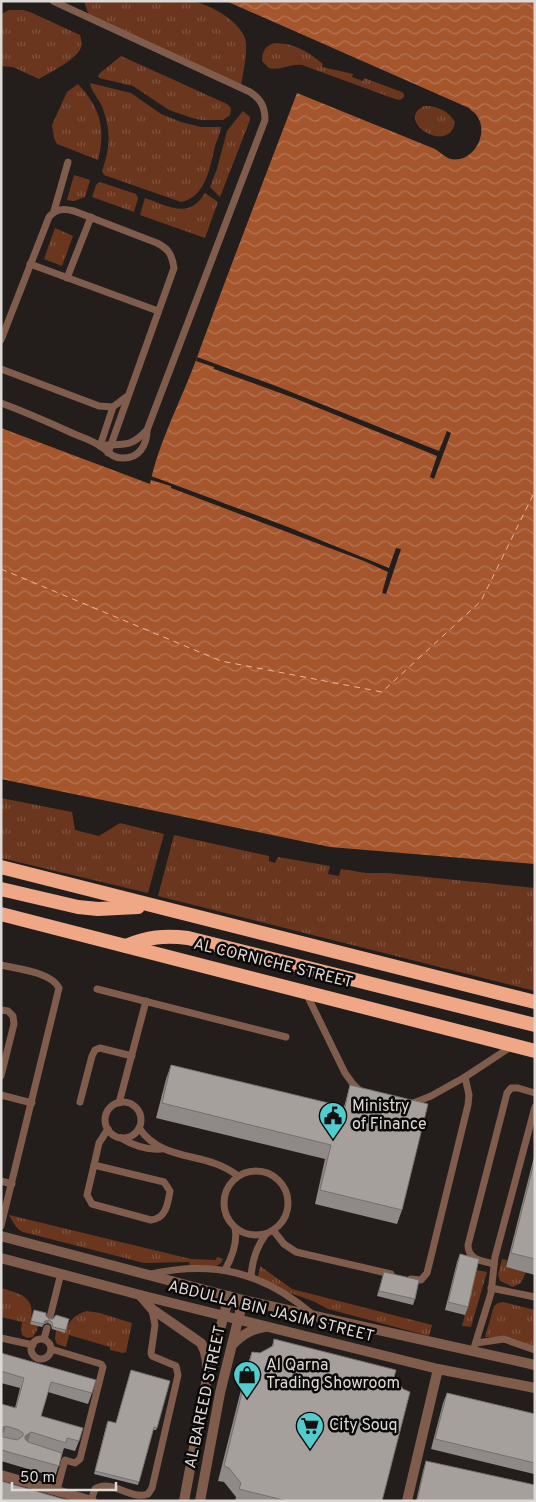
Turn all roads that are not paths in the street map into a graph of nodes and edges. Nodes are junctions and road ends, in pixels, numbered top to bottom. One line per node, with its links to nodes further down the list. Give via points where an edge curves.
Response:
1 (53, 1): 15 (lane, via 250,92 262,103 265,111 265,120)
2 (68, 162): 3 (lane)
3 (54, 211): 4 (lane, via 65,209); 5 (lane)
4 (91, 217): 6 (lane); 7 (lane, via 167,248 173,257 174,268)
5 (30, 264): 6 (lane); 8 (lane)
6 (67, 278): 7 (lane)
7 (158, 311): 10 (lane)
8 (1, 340)
9 (1, 370): 12 (lane)
10 (127, 396): 13 (lane); 16 (lane)
11 (1, 403): 17 (lane)
12 (99, 406): 13 (lane); 14 (lane)
13 (113, 406): 14 (lane)
14 (109, 421): 17 (lane)
15 (147, 430): 16 (lane, via 131,443); 18 (lane, via 146,443 133,456 120,459)
16 (110, 445): 17 (lane); 18 (lane)
17 (100, 446): 18 (lane)
18 (108, 453)
19 (1, 867): 21 (highway, AL CORNICHE STREET)
20 (1, 889): 21 (highway, via 78,907)
21 (151, 906): 28 (highway, AL CORNICHE STREET)
22 (1, 914): 23 (highway, AL CORNICHE STREET)
23 (126, 946): 26 (highway, AL CORNICHE STREET); 30 (highway, via 156,937 188,938)
24 (1, 965): 41 (lane, via 49,977 59,988)
25 (97, 989): 27 (lane)
26 (305, 990): 32 (highway, AL CORNICHE STREET); 39 (lane, via 345,1072 353,1084)
27 (146, 1001): 31 (lane); 34 (lane)
28 (535, 1002)
29 (1, 1010): 35 (lane, via 13,1016 14,1024)
30 (535, 1026)
31 (286, 1037)
32 (513, 1045): 33 (highway, AL CORNICHE STREET); 36 (lane)
33 (535, 1051)
34 (132, 1056): 40 (lane, via 100,1048 94,1050); 42 (lane)
35 (1, 1076)
36 (465, 1077): 43 (lane, via 418,1102); 64 (lane, via 468,1105 427,1273 421,1280)
37 (535, 1093): 58 (lane, via 514,1087 507,1093 468,1245 473,1258)
38 (1, 1095): 41 (lane)
39 (370, 1098)
40 (80, 1102)
41 (32, 1103): 52 (lane)
42 (119, 1103): 45 (lane, via 137,1109); 46 (lane, via 107,1113)
43 (404, 1105)
44 (535, 1107): 58 (lane)
45 (139, 1128): 47 (lane, via 131,1136); 48 (lane)
46 (108, 1129): 47 (lane); 49 (lane, via 99,1143)
47 (121, 1138): 48 (lane, via 136,1146)
48 (162, 1149): 50 (lane, via 220,1164)
49 (94, 1165): 49 (lane, via 164,1182 170,1191 164,1214 151,1220 92,1204 87,1195)
50 (238, 1176): 54 (lane, via 231,1183 224,1201 228,1220); 55 (lane, via 265,1173 273,1176 285,1190 285,1216)
51 (1, 1181): 52 (lane)
52 (12, 1184): 53 (lane)
53 (1, 1226)
54 (235, 1228): 55 (lane, via 255,1235); 59 (lane, via 236,1240)
55 (270, 1232): 62 (lane, via 296,1252); 63 (lane, via 261,1240)
56 (1, 1236): 61 (street, ABDULLA BIN JASIM STREET)
57 (1, 1258): 60 (street, ABDULLA BIN JASIM STREET)
58 (494, 1264): 65 (lane)
59 (225, 1270): 61 (lane, via 173,1269); 63 (lane)
60 (62, 1273): 66 (street, ABDULLA BIN JASIM STREET); 72 (lane)
61 (148, 1275): 67 (street, ABDULLA BIN JASIM STREET)
62 (397, 1275)
63 (251, 1277): 73 (lane, via 275,1287)
64 (406, 1277)
65 (491, 1288): 68 (lane); 81 (lane)
66 (140, 1294): 70 (street); 71 (street, ABDULLA BIN JASIM STREET)
67 (229, 1296): 69 (street, ABDULLA BIN JASIM STREET); 71 (street, AL BAREED STREET)
68 (535, 1297)
69 (243, 1300): 73 (street, ABDULLA BIN JASIM STREET); 74 (street, AL BAREED STREET)
70 (152, 1309): 86 (street, via 201,1343 206,1356); 92 (lane, via 155,1325 150,1353 176,1366 178,1375 152,1488 142,1496 103,1485 95,1489)
71 (224, 1316): 74 (street, ABDULLA BIN JASIM STREET); 86 (street, AL BAREED STREET)
72 (50, 1317)
73 (316, 1317): 81 (street, ABDULLA BIN JASIM STREET)
74 (238, 1319): 75 (street, ABDULLA BIN JASIM STREET); 80 (street, AL BAREED STREET)
75 (266, 1327): 80 (street, via 244,1334); 85 (street, ABDULLA BIN JASIM STREET)
76 (47, 1328): 78 (lane)
77 (1, 1338): 79 (lane)
78 (44, 1340): 79 (lane); 82 (lane)
79 (32, 1345): 82 (lane, via 33,1353 39,1359 48,1357)
80 (232, 1345): 94 (street, AL BAREED STREET)
81 (474, 1347): 83 (lane, via 504,1339); 84 (street, ABDULLA BIN JASIM STREET)
82 (51, 1349): 89 (lane, via 102,1364 103,1367 80,1459 75,1463)
83 (535, 1350)
84 (535, 1365)
85 (438, 1369): 87 (street, ABDULLA BIN JASIM STREET); 95 (street, via 421,1463)
86 (207, 1378): 93 (street, AL BAREED STREET)
87 (535, 1388)
88 (57, 1458): 89 (lane)
89 (65, 1460): 91 (lane)
90 (1, 1475): 91 (street)
91 (57, 1490): 92 (street)
92 (92, 1501)
93 (184, 1501)
94 (200, 1501)
95 (407, 1501)

